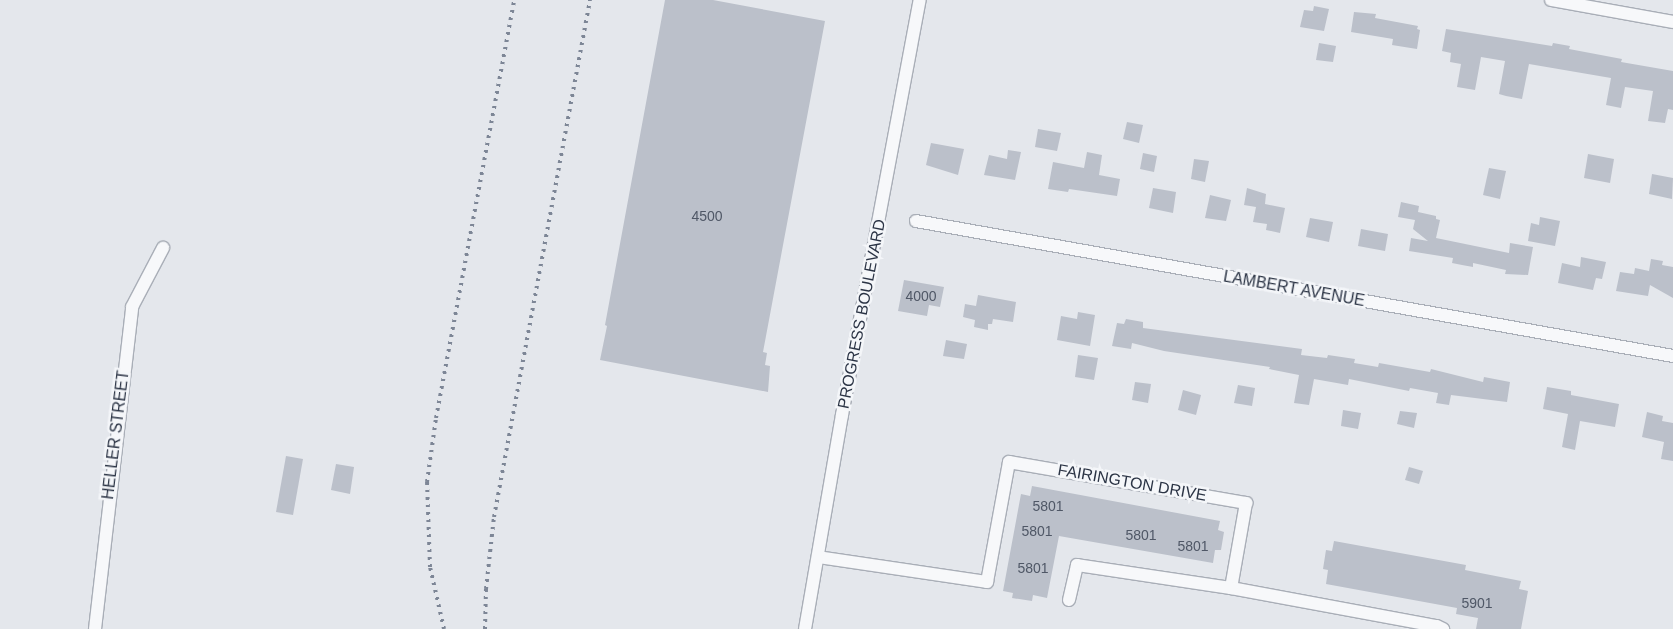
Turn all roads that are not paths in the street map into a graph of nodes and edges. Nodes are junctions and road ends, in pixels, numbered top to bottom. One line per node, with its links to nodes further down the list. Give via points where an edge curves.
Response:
1 (920, 0): 7 (street, PROGRESS BOULEVARD)
2 (1552, 0): 3 (street)
3 (1673, 22)
4 (916, 221): 6 (street, LAMBERT AVENUE)
5 (163, 248): 10 (street, HELLER STREET, via 132,307)
6 (1673, 356)
7 (818, 557): 8 (street, FAIRINGTON DRIVE, via 988,582 1009,462 1246,503); 11 (street, PROGRESS BOULEVARD)
8 (1231, 588): 9 (street, via 1077,565); 12 (street)
9 (1069, 600)
10 (95, 629)
11 (805, 629)
12 (1443, 629)

